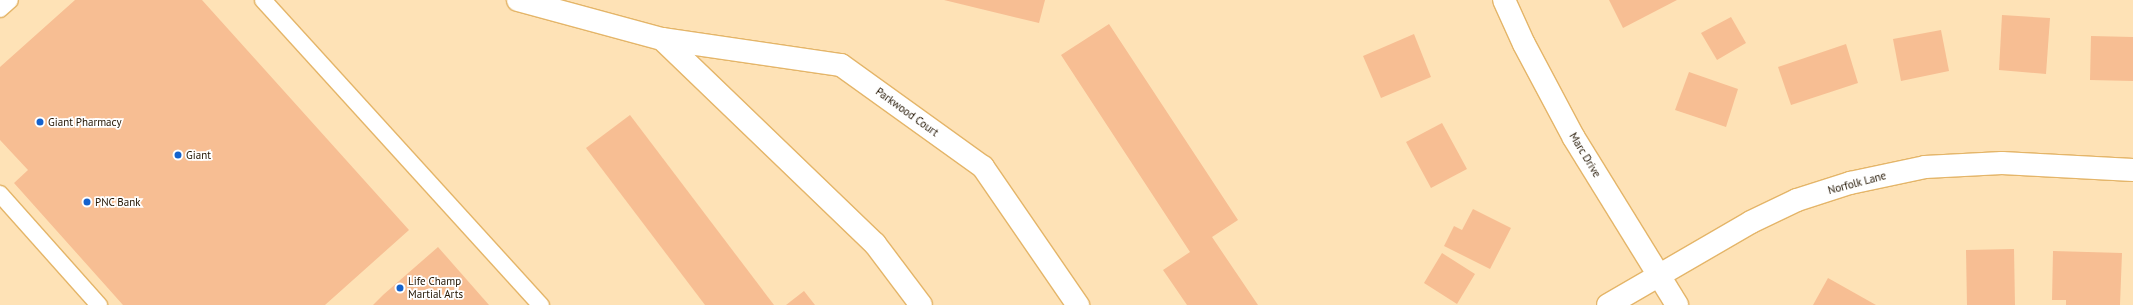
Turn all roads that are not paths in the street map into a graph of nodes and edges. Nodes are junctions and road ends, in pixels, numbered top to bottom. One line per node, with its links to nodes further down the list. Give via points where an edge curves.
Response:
1 (10, 0): 5 (lane)
2 (263, 0): 11 (lane)
3 (518, 0): 6 (street, Parkwood Court)
4 (1504, 0): 9 (street, Marc Drive, via 1524,44 1574,138)
5 (0, 9)
6 (662, 39): 12 (street, Parkwood Court, via 875,244); 13 (street, Parkwood Court, via 841,65 983,167)
7 (2133, 170): 9 (street, Norfolk Lane, via 2002,163 1925,167 1850,182 1797,200 1751,222)
8 (0, 194): 10 (lane)
9 (1659, 275): 14 (street, Norfolk Lane); 15 (street, Marc Drive)
10 (99, 305)
11 (541, 305)
12 (921, 305)
13 (1078, 305)
14 (1608, 305)
15 (1677, 305)

